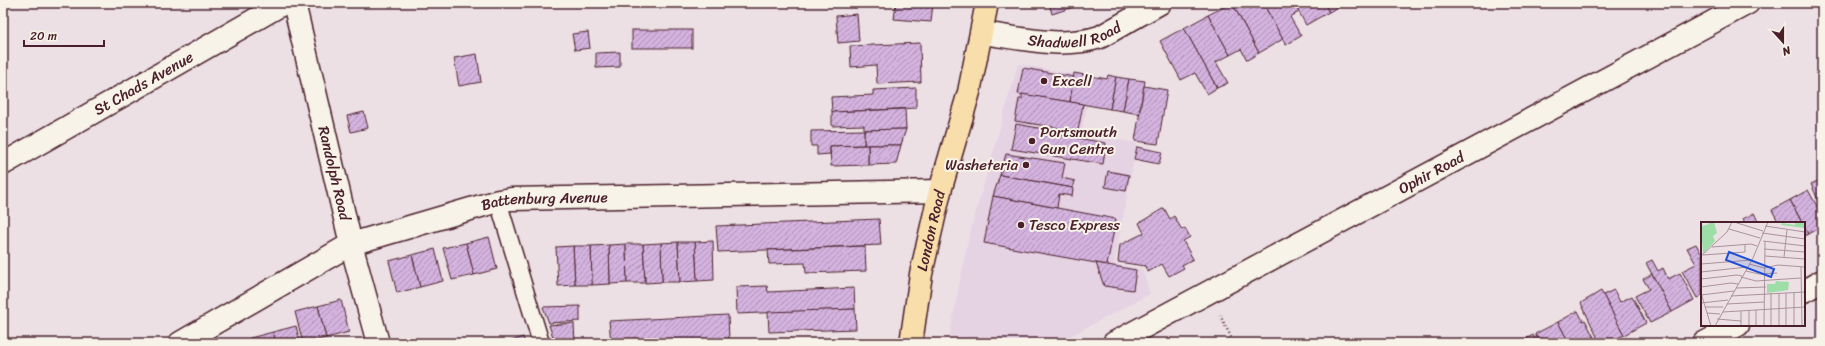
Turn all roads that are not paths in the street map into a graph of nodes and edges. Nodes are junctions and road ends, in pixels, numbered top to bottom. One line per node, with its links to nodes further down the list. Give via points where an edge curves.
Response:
1 (284, 3): 7 (street, St Chads Avenue)
2 (294, 3): 10 (street, Randolph Road)
3 (987, 3): 6 (main road, London Road)
4 (1160, 3): 6 (street, Shadwell Road, via 1100,37 1090,40 1060,43)
5 (1748, 3): 18 (street, Ophir Road)
6 (982, 33): 8 (main road, London Road, via 969,92)
7 (3, 164)
8 (940, 191): 9 (street, Battenburg Avenue, via 511,199); 17 (main road, London Road, via 921,274)
9 (498, 202): 10 (street, Battenburg Avenue); 16 (lane)
10 (351, 244): 14 (street, Battenburg Avenue); 15 (street, Randolph Road)
11 (1822, 281): 12 (street)
12 (1805, 290)
13 (1736, 326): 19 (street)
14 (180, 343)
15 (378, 343)
16 (541, 343)
17 (911, 343)
18 (1114, 343)
19 (1704, 343)

